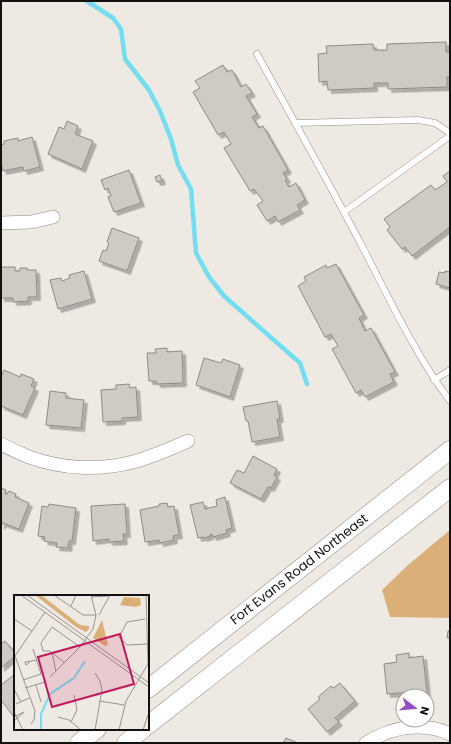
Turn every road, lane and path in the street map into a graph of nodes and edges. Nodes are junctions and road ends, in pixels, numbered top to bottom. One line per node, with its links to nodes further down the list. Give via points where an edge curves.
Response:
1 (257, 54): 2 (lane)
2 (295, 124): 3 (lane, via 418,120 435,123); 4 (lane)
3 (450, 134): 4 (lane)
4 (344, 212): 8 (lane)
5 (53, 217): 6 (street, via 31,222)
6 (1, 223)
7 (450, 370): 8 (lane)
8 (434, 380): 9 (lane)
9 (450, 401)
10 (188, 441): 11 (street, via 158,454 107,467 56,464 30,457)
11 (1, 444)
12 (450, 450): 14 (main road, Fort Evans Road Northeast)
13 (450, 488): 15 (main road)
14 (149, 688)
15 (149, 724)
16 (96, 730): 19 (main road)
17 (142, 730): 20 (main road)
18 (450, 734): 21 (street, via 427,727 409,727 393,730)
19 (79, 743)
20 (126, 743)
21 (366, 743)

